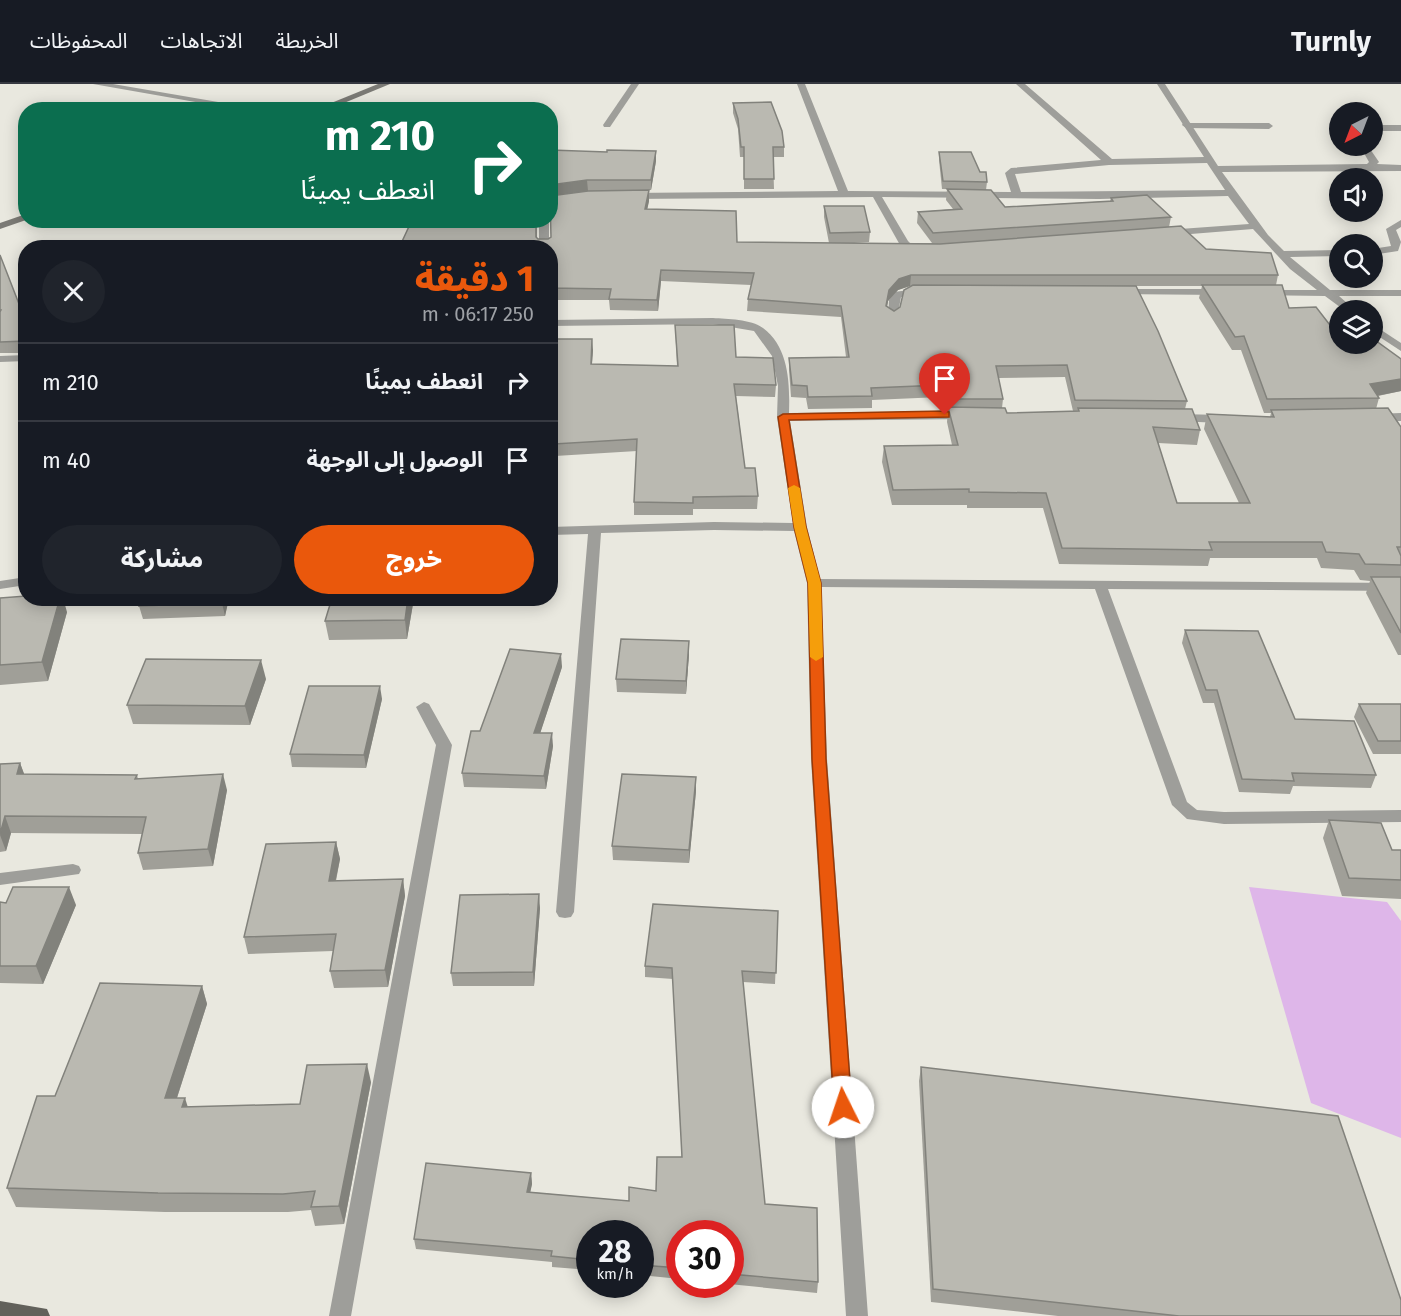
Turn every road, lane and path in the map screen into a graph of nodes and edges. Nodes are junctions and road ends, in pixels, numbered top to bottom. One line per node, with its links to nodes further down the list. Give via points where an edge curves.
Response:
1 (97, 84): 7 (street)
2 (386, 84): 8 (main road)
3 (635, 84): 10 (street)
4 (801, 84): 20 (street)
5 (1020, 84): 15 (street)
6 (1161, 84): 9 (street)
7 (210, 102)
8 (339, 102)
9 (1186, 125): 11 (street); 16 (street)
10 (607, 126)
11 (1269, 126)
12 (1383, 128): 13 (street)
13 (1401, 128)
14 (1370, 156): 17 (street, via 1374,162)
15 (1110, 162): 16 (street); 22 (street, via 1014,170 1010,173)
16 (1213, 165): 17 (street); 19 (street)
17 (1369, 167): 18 (street)
18 (1401, 168)
19 (1231, 193): 22 (street); 27 (street)
20 (844, 194): 21 (street); 23 (street)
21 (876, 194): 22 (street); 30 (street)
22 (1017, 195)
23 (622, 196)
24 (18, 220): 26 (main road)
25 (1401, 223): 32 (street, via 1391,229 1397,245)
26 (0, 226)
27 (1256, 226): 28 (street); 34 (street)
28 (1157, 233)
29 (897, 247): 30 (street)
30 (909, 247): 31 (street)
31 (939, 250)
32 (1383, 250)
33 (1329, 253): 34 (street)
34 (1281, 255): 39 (street)
35 (934, 291): 42 (street, via 898,294)
36 (1112, 292): 37 (street)
37 (1231, 292)
38 (1254, 293): 39 (street)
39 (1326, 293): 40 (street); 41 (street)
40 (1401, 293)
41 (1336, 300)
42 (892, 318)
43 (558, 323): 49 (street, via 713,321 758,330 778,356 784,386)
44 (1383, 335): 45 (street)
45 (1401, 348)
46 (18, 358): 47 (street)
47 (0, 359)
48 (980, 415): 49 (street)
49 (783, 417): 54 (street)
50 (1401, 417): 53 (street)
51 (1166, 418): 52 (street)
52 (1233, 419)
53 (1358, 419)
54 (800, 527): 55 (street); 58 (street)
55 (595, 528): 56 (street); 66 (street)
56 (558, 530)
57 (18, 582): 59 (street)
58 (814, 583): 60 (street); 70 (street, via 819,759)
59 (0, 585)
60 (1100, 585): 61 (street); 63 (street, via 1163,762 1180,805 1187,812 1199,817 1224,818)
61 (1401, 587)
62 (424, 707): 69 (street, via 444,745)
63 (1401, 816)
64 (73, 870): 65 (street)
65 (0, 879)
66 (565, 912)
67 (0, 1311): 68 (main road)
68 (39, 1316)
69 (340, 1316)
70 (857, 1316)

